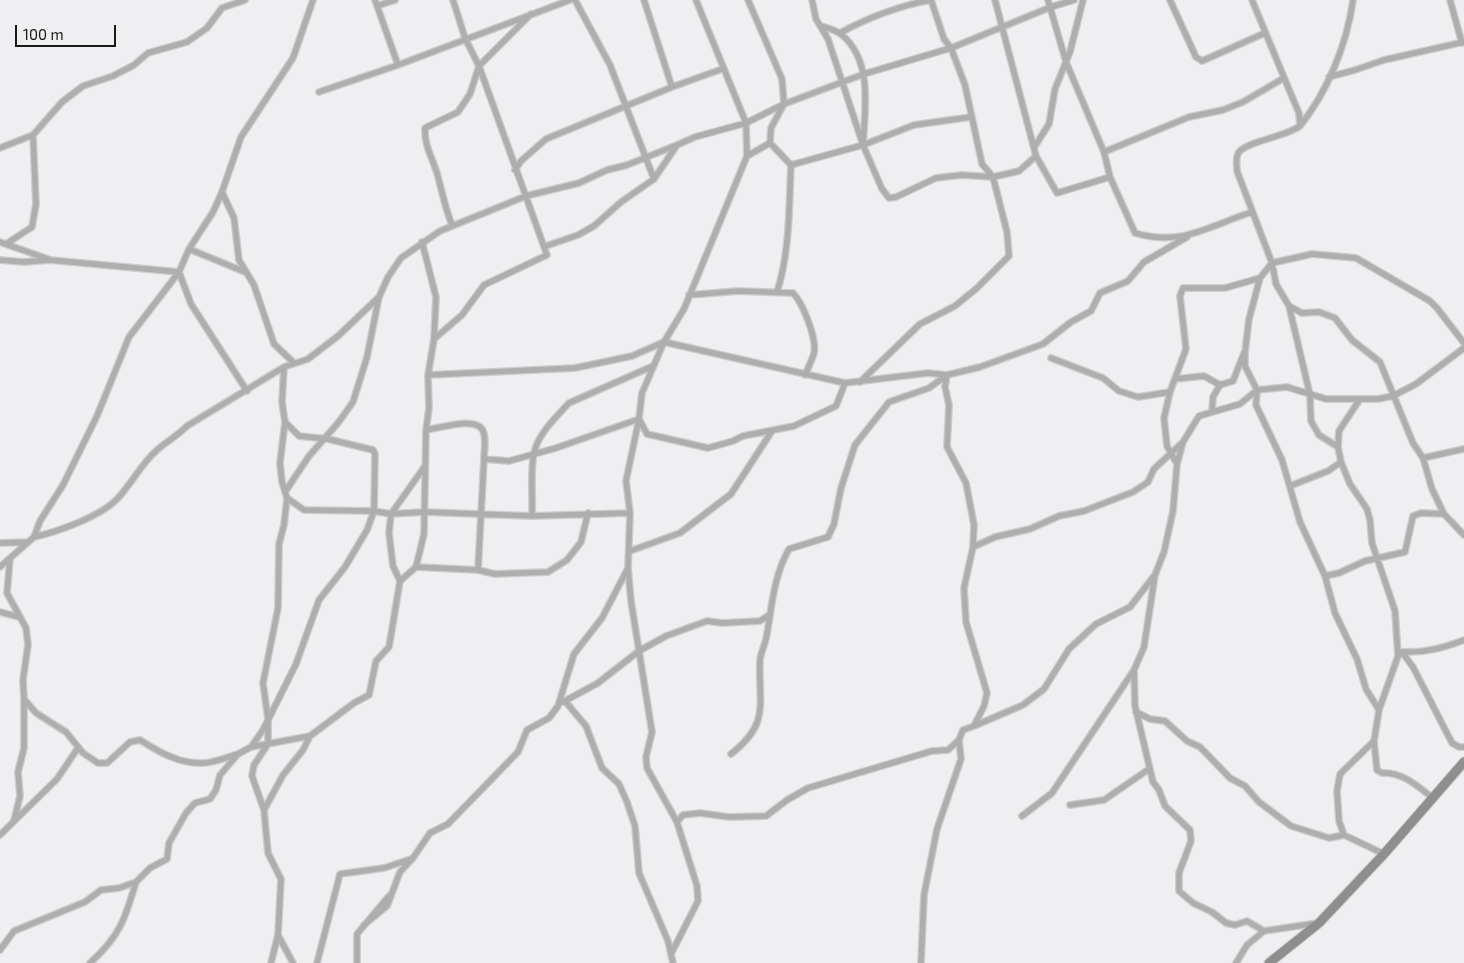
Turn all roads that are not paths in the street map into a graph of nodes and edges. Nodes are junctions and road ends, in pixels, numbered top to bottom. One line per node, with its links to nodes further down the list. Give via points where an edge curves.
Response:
1 (245, 0): 45 (street, via 222,8 207,28 187,42 148,53 113,76 96,80 75,92)
2 (313, 0): 60 (street, via 293,58 241,137)
3 (395, 0): 20 (street)
4 (453, 0): 27 (street)
5 (570, 0): 22 (street)
6 (575, 0): 40 (street, via 610,65)
7 (644, 0): 38 (street)
8 (696, 0): 33 (street)
9 (748, 0): 41 (street, via 782,79)
10 (812, 0): 23 (street)
11 (931, 0): 26 (street, via 881,15); 29 (street, via 944,39)
12 (995, 0): 24 (street)
13 (1048, 0): 21 (street)
14 (1074, 0): 21 (street)
15 (1083, 0): 30 (street)
16 (1170, 0): 25 (street, via 1196,57 1202,61)
17 (1252, 0): 25 (street)
18 (1353, 0): 35 (street, via 1339,58)
19 (1450, 0): 28 (street)
20 (376, 3): 31 (street)
21 (1051, 7): 24 (street); 30 (street)
22 (531, 14): 27 (street); 32 (street)
23 (821, 26): 26 (street); 37 (street)
24 (1002, 28): 29 (street); 49 (street)
25 (1265, 33): 36 (street)
26 (840, 34): 34 (street, via 854,47)
27 (465, 38): 31 (street); 32 (street)
28 (1463, 42): 35 (street, via 1384,60)
29 (951, 48): 34 (street); 42 (street, via 965,86)
30 (1066, 62): 49 (street, via 1055,89 1050,124); 51 (street)
31 (398, 64): 39 (street)
32 (479, 66): 56 (street); 63 (street, via 470,94 458,112 426,128 425,140)
33 (722, 69): 38 (street); 43 (street)
34 (864, 74): 37 (street); 48 (street, via 866,106)
35 (1329, 77): 44 (street, via 1314,109)
36 (1284, 78): 44 (street, via 1299,113); 51 (street, via 1244,102 1189,117)
37 (842, 84): 41 (street); 48 (street)
38 (672, 87): 40 (street)
39 (319, 92)
40 (626, 104): 54 (street); 56 (street, via 546,139)
41 (784, 104): 43 (street); 46 (street, via 771,128)
42 (971, 116): 48 (street, via 914,125); 57 (street, via 982,164)
43 (746, 123): 47 (street); 52 (street)
44 (1300, 126): 62 (street, via 1291,133 1248,146 1239,152 1236,160 1238,171)
45 (33, 135): 50 (street); 66 (street, via 36,204 32,227)
46 (770, 143): 52 (street); 55 (street)
47 (677, 145): 54 (street); 59 (street)
48 (862, 146): 55 (street); 57 (street, via 889,198 936,178 962,175)
49 (1035, 146): 53 (street)
50 (0, 148)
51 (1104, 152): 58 (street)
52 (747, 156): 76 (street)
53 (1036, 156): 57 (street, via 1019,171); 58 (street, via 1057,193)
54 (647, 157): 59 (street); 61 (street, via 579,182)
55 (791, 165): 75 (street, via 786,244)
56 (515, 170): 61 (street)
57 (993, 177): 92 (street, via 1007,232 1009,256 954,306 920,324)
58 (1110, 177): 64 (street, via 1134,233 1151,238)
59 (654, 178): 67 (street, via 594,226)
60 (222, 192): 68 (street); 73 (street, via 234,218 238,260)
61 (526, 196): 63 (street); 67 (street)
62 (1252, 212): 64 (street); 71 (street)
63 (452, 225): 65 (street)
64 (1187, 237): 90 (street, via 1144,262 1128,281 1100,293 1092,311 1042,344)
65 (422, 242): 77 (street, via 401,258); 79 (street, via 436,296)
66 (3, 243): 70 (street)
67 (546, 246): 79 (street, via 547,255 484,284 462,315)
68 (189, 249): 72 (street); 73 (street)
69 (0, 260): 70 (street)
70 (50, 260): 72 (street)
71 (1272, 263): 74 (street); 78 (street, via 1276,284); 81 (street, via 1312,254 1356,258 1430,301)
72 (179, 272): 96 (street, via 191,304); 128 (street, via 129,337 97,416)
73 (245, 272): 85 (street, via 254,286 274,344)
74 (1260, 278): 83 (street); 91 (street, via 1225,288 1183,288 1180,296 1186,349)
75 (777, 292): 76 (street); 89 (street, via 793,294 799,299 811,330 814,352)
76 (689, 295): 80 (street)
77 (379, 297): 85 (street, via 320,350 308,359); 106 (street, via 367,356 353,402)
78 (1289, 306): 98 (street); 99 (street, via 1302,313 1319,312 1336,318 1352,340 1380,362)
79 (434, 339): 88 (street)
80 (664, 342): 86 (street); 88 (street, via 632,356 575,368); 89 (street)
81 (1464, 343)
82 (1464, 348): 99 (street, via 1416,384)
83 (1244, 352): 94 (street, via 1233,381); 95 (street, via 1245,366)
84 (1051, 358): 97 (street, via 1103,378 1119,391 1138,397)
85 (294, 363): 87 (street)
86 (652, 366): 102 (street, via 642,393); 110 (street, via 568,403 542,435)
87 (284, 367): 96 (street); 103 (street, via 282,402)
88 (428, 375): 104 (street, via 430,408)
89 (805, 375): 93 (street)
90 (948, 375): 92 (street, via 928,373); 131 (street, via 945,388 949,406 947,447 966,483 972,505); 143 (street, via 929,388 889,402 855,446 828,537 789,549 779,566)
91 (1176, 379): 94 (street, via 1204,376); 97 (street)
92 (860, 382): 93 (street)
93 (845, 383): 105 (street, via 836,406 794,426)
94 (1220, 385): 101 (street, via 1213,397)
95 (1257, 390): 98 (street, via 1287,387); 101 (street, via 1240,404); 117 (street, via 1256,405 1282,460)
96 (247, 391): 128 (street, via 187,426 158,449 117,500 86,518)
97 (1170, 392): 111 (street, via 1164,418)
98 (1310, 395): 100 (street, via 1326,399); 108 (street, via 1311,422 1319,435)
99 (1394, 396): 100 (street); 112 (street, via 1413,443)
100 (1360, 399): 108 (street, via 1339,431)
101 (1212, 412): 107 (street, via 1199,416)
102 (639, 419): 105 (street, via 648,434 708,448 742,436); 110 (street); 122 (street, via 626,481)
103 (285, 422): 106 (street, via 299,436); 118 (street, via 280,463)
104 (426, 430): 113 (street, via 472,422 480,425 484,433); 115 (street)
105 (772, 431): 132 (street, via 730,494 680,532)
106 (324, 439): 118 (street, via 309,456); 119 (street, via 373,450)
107 (1183, 442): 111 (street); 116 (street)
108 (1338, 447): 114 (street)
109 (1464, 449): 112 (street)
110 (534, 454): 113 (street, via 509,460); 126 (street)
111 (1171, 454): 116 (street); 131 (street, via 1154,469 1148,482 1133,492)
112 (1423, 458): 125 (street)
113 (484, 459): 124 (street)
114 (1341, 462): 117 (street, via 1328,471); 134 (street, via 1366,509)
115 (426, 464): 120 (street); 123 (street)
116 (1177, 464): 139 (street, via 1173,511 1164,552)
117 (1290, 486): 140 (street, via 1300,522)
118 (286, 495): 119 (street, via 304,510); 154 (street, via 279,544 278,608 263,683)
119 (374, 511): 123 (street); 154 (street, via 367,530 345,567 319,600 296,664)
120 (424, 512): 123 (street); 124 (street); 135 (street, via 424,534)
121 (588, 513): 122 (street); 126 (street); 138 (street, via 581,542 567,560 548,572 495,574)
122 (630, 513): 132 (street)
123 (391, 514): 141 (street, via 389,533 393,566)
124 (481, 514): 126 (street); 138 (street)
125 (1444, 514): 127 (street); 134 (street, via 1420,513 1413,516 1405,552)
126 (532, 516)
127 (1464, 536)
128 (34, 537): 129 (street)
129 (28, 542): 130 (street); 133 (street)
130 (0, 543)
131 (973, 547): 155 (street, via 963,600 966,622 987,693)
132 (630, 551): 137 (street)
133 (10, 559): 136 (street); 144 (street, via 7,593)
134 (1377, 559): 140 (street); 147 (street, via 1394,611)
135 (416, 567): 138 (street); 141 (street)
136 (0, 568)
137 (628, 568): 146 (street); 151 (street, via 602,618 574,654)
138 (478, 570)
139 (1154, 575): 148 (street, via 1144,647); 155 (street, via 1130,607 1096,624 1070,649 1044,689 1023,705)
140 (1325, 576): 152 (street, via 1335,613)
141 (400, 581): 156 (street, via 389,647 376,661 369,696 354,703)
142 (0, 612): 144 (street)
143 (769, 615): 146 (street, via 760,621 707,621 666,636); 164 (street, via 760,658 760,720 747,742)
144 (19, 617): 149 (street, via 26,628 28,645)
145 (1464, 640): 147 (street, via 1437,650)
146 (639, 651): 150 (street, via 598,683); 172 (street, via 652,732 646,757 647,768)
147 (1400, 654): 152 (street); 161 (street, via 1413,667 1452,743 1459,748)
148 (1134, 670): 153 (street); 170 (street, via 1052,793)
149 (24, 699): 162 (street, via 36,713 66,732); 171 (street, via 24,748 18,772 20,796)
150 (565, 701): 151 (street); 182 (street, via 586,726 602,768 619,784 636,826 640,873)
151 (558, 706): 176 (street, via 549,718 527,730 518,752 448,824 430,833)
152 (1378, 710): 158 (street)
153 (1136, 712): 166 (street); 174 (street, via 1150,719 1165,721 1291,826 1329,838)
154 (268, 719): 159 (street); 160 (street)
155 (974, 726): 157 (street, via 964,730)
156 (310, 736): 159 (street); 169 (street)
157 (959, 740): 172 (street, via 948,750 932,751 808,788 766,816 729,817 700,812 683,815); 189 (street, via 961,760 937,829 924,895)
158 (1374, 741): 167 (street, via 1377,770 1403,776); 174 (street, via 1340,774 1338,821)
159 (268, 744): 160 (street); 169 (street, via 254,765 252,776)
160 (251, 747): 163 (street)
161 (1464, 747)
162 (78, 748): 163 (street, via 98,763 107,763 130,742 140,740 167,757 195,762); 171 (street, via 57,779)
163 (238, 754): 177 (street, via 220,775 210,799 195,803 186,813 169,843 167,859 150,868)
164 (731, 754)
165 (1464, 762): 167 (main road)
166 (1149, 770): 168 (street, via 1104,800); 179 (street, via 1165,806 1190,830 1191,841 1179,873 1179,891 1192,903 1226,923 1235,925 1247,921)
167 (1433, 798): 175 (main road)
168 (1070, 805)
169 (264, 810): 180 (street, via 268,853 281,879)
170 (1022, 816)
171 (14, 822): 173 (street)
172 (676, 822): 182 (street, via 698,901)
173 (0, 835)
174 (1344, 835): 175 (street)
175 (1384, 854): 178 (main road)
176 (413, 858): 186 (street, via 384,868 340,874); 187 (street, via 400,872 389,896 357,934)
177 (136, 882): 181 (street, via 101,890 85,902 14,932); 183 (street, via 124,922)
178 (1319, 923): 179 (street); 191 (main road)
179 (1264, 931): 190 (street, via 1247,945)
180 (278, 935): 184 (street); 185 (street)
181 (0, 950)
182 (671, 954): 188 (street)
183 (90, 963)
184 (271, 963)
185 (292, 963)
186 (316, 963)
187 (357, 963)
188 (672, 963)
189 (921, 963)
190 (1236, 963)
191 (1269, 963)

